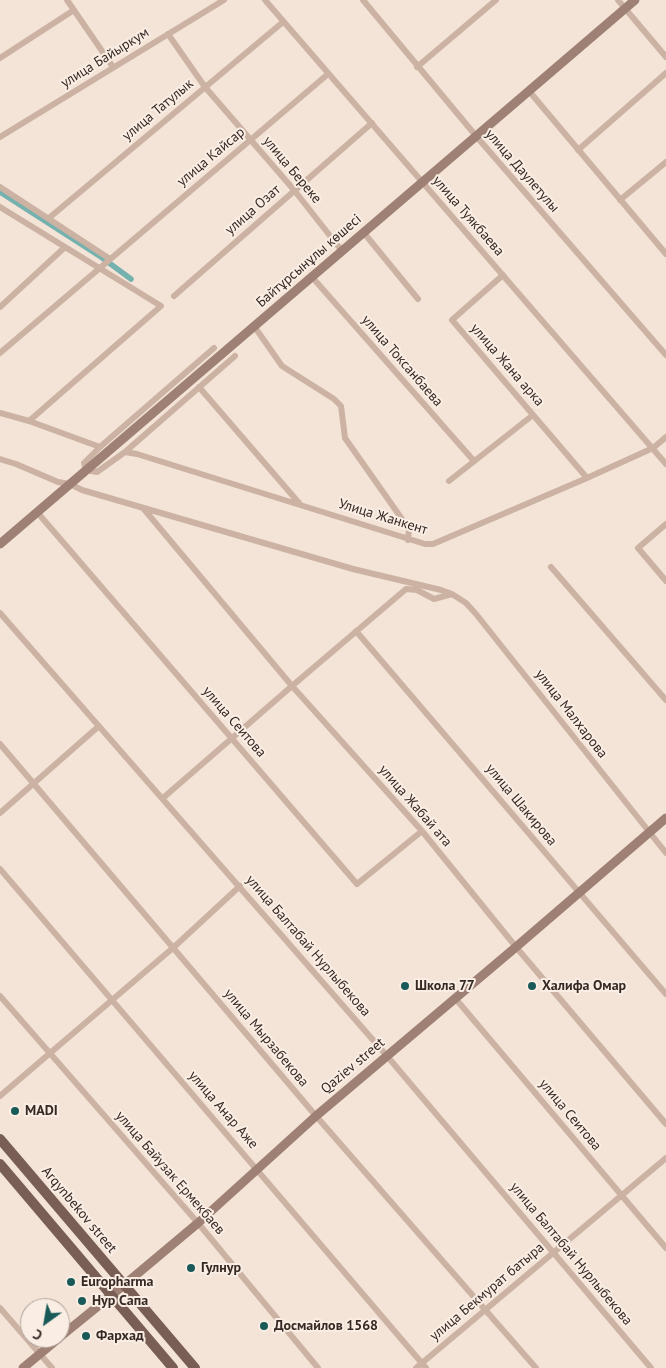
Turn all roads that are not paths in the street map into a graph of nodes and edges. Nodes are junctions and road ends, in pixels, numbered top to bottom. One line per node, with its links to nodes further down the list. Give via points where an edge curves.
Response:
1 (69, 0): 9 (street)
2 (224, 0): 11 (street, улица Байыркум)
3 (265, 0): 10 (street, улица Туякбаева)
4 (363, 0): 14 (street, улица Даулетулы)
5 (496, 0): 14 (street)
6 (618, 0): 8 (street)
7 (635, 0): 8 (street, Байтұрсынұлы көшесі)
8 (625, 8): 12 (street); 19 (street, Байтұрсынұлы көшесі)
9 (74, 10): 13 (street); 15 (street)
10 (283, 22): 17 (street, улица Туякбаева); 18 (street, улица Татулык)
11 (168, 34): 15 (street, улица Байыркум); 18 (street, улица Береке)
12 (666, 57)
13 (0, 58)
14 (418, 67): 21 (street, улица Даулетулы)
15 (113, 68): 22 (street, улица Байыркум)
16 (666, 73): 24 (street)
17 (328, 74): 20 (street, улица Туякбаева); 23 (street, улица Кайсар)
18 (205, 87): 23 (street, улица Береке); 31 (street, улица Татулык)
19 (529, 91): 21 (street, Байтұрсынұлы көшесі); 24 (street)
20 (372, 123): 26 (street, улица Туякбаева); 28 (street, улица Озат)
21 (476, 136): 26 (street, Байтұрсынұлы көшесі); 46 (street, улица Даулетулы)
22 (0, 137)
23 (251, 140): 28 (street, улица Береке); 36 (street, улица Кайсар)
24 (578, 150): 29 (street)
25 (666, 162): 29 (street)
26 (423, 182): 32 (street, Байтұрсынұлы көшесі); 38 (street, улица Туякбаева)
27 (0, 187): 31 (street)
28 (294, 190): 34 (street, улица Береке); 40 (street, улица Озат)
29 (620, 200): 35 (street)
30 (0, 207): 33 (street)
31 (49, 218): 36 (street)
32 (364, 233): 34 (street, Байтұрсынұлы көшесі); 41 (street)
33 (64, 248): 37 (street); 42 (street)
34 (342, 251): 39 (street, Байтұрсынұлы көшесі)
35 (666, 254)
36 (110, 259): 37 (street, улица Кайсар)
37 (100, 268): 45 (street); 51 (street, via 161,306)
38 (503, 275): 50 (street, улица Жана арка, via 452,320); 54 (street, улица Туякбаева)
39 (312, 277): 43 (street, Байтұрсынұлы көшесі); 57 (street, улица Токсанбаева)
40 (174, 296)
41 (418, 299)
42 (0, 307)
43 (254, 326): 59 (street, Байтұрсынұлы көшесі); 67 (street, via 282,366 341,406 345,438 409,528)
44 (214, 348): 53 (street)
45 (1, 351)
46 (666, 355)
47 (235, 356): 48 (street)
48 (199, 388): 55 (street); 63 (street)
49 (0, 413): 51 (street)
50 (533, 415): 57 (street); 60 (street, улица Жана арка)
51 (29, 421): 53 (street)
52 (666, 437): 54 (street, Улица Жанкент)
53 (100, 447): 59 (street, via 84,463)
54 (653, 448): 58 (street, улица Туякбаева); 60 (street, Улица Жанкент)
55 (125, 452): 59 (street, via 97,472); 63 (street, Улица Жанкент)
56 (0, 459): 62 (street)
57 (474, 461): 61 (street)
58 (666, 464)
59 (86, 470): 62 (street, Байтұрсынұлы көшесі)
60 (587, 478): 67 (street, Улица Жанкент, via 433,544)
61 (449, 481)
62 (70, 484): 64 (street); 65 (street, Байтұрсынұлы көшесі)
63 (300, 504): 67 (street, Улица Жанкент)
64 (142, 507): 71 (street); 74 (street, улица Жабай ата)
65 (37, 512): 68 (street, Байтұрсынұлы көшесі); 77 (street, улица Сеитова)
66 (666, 524): 70 (street, via 638,548)
67 (408, 540)
68 (0, 544)
69 (551, 567): 75 (street)
70 (666, 581)
71 (452, 594): 73 (street, via 434,599 417,590 406,589); 84 (street, улица Малхарова, via 476,614)
72 (0, 613): 76 (street, улица Балтабай Нурлыбекова)
73 (356, 631): 74 (street); 88 (street, улица Шакирова)
74 (292, 686): 77 (street); 83 (street, улица Жабай ата)
75 (666, 700)
76 (99, 726): 79 (street); 80 (street, улица Балтабай Нурлыбекова)
77 (232, 738): 80 (street); 83 (street, улица Сеитова, via 357,884)
78 (0, 744): 79 (street, улица Мырзабекова)
79 (34, 783): 81 (street); 89 (street, улица Мырзабекова)
80 (163, 798): 87 (street, улица Балтабай Нурлыбекова)
81 (0, 813)
82 (664, 823): 84 (street, Qaziev street)
83 (422, 831): 90 (street, улица Жабай ата)
84 (649, 833): 85 (street, улица Малхарова); 88 (street, Qaziev street)
85 (666, 853)
86 (0, 869): 94 (street, улица Анар Аже)
87 (240, 886): 89 (street); 96 (street, улица Балтабай Нурлыбекова)
88 (580, 893): 90 (street, Qaziev street); 91 (street, улица Шакирова)
89 (174, 947): 94 (street); 98 (street, улица Мырзабекова)
90 (516, 947): 93 (street, Qaziev street); 99 (street, улица Жабай ата)
91 (666, 994)
92 (0, 996): 95 (street, улица Байузак Ермекбаев)
93 (455, 998): 96 (street, Qaziev street); 104 (street, улица Сеитова)
94 (112, 1000): 95 (street); 103 (street, улица Анар Аже)
95 (48, 1053): 97 (street); 105 (street, улица Байузак Ермекбаев)
96 (387, 1056): 98 (street, Qaziev street); 107 (street, улица Балтабай Нурлыбекова)
97 (0, 1096)
98 (316, 1116): 103 (street, Qaziev street); 111 (street, улица Мырзабекова)
99 (666, 1124)
100 (0, 1139): 108 (main road, Arqynbekov street)
101 (666, 1158): 104 (street, улица Бекмурат батыра)
102 (0, 1164): 109 (main road)
103 (256, 1169): 105 (street, Qaziev street); 115 (street, улица Анар Аже)
104 (621, 1196): 106 (street, улица Сеитова); 107 (street, улица Бекмурат батыра)
105 (198, 1223): 108 (street, Qaziev street); 120 (street, улица Байузак Ермекбаев)
106 (666, 1248)
107 (554, 1253): 111 (street, улица Бекмурат батыра); 122 (street, улица Балтабай Нурлыбекова)
108 (124, 1286): 109 (street, Qaziev street); 119 (main road, Arqynbekov street)
109 (112, 1296): 112 (street, Qaziev street); 118 (main road)
110 (0, 1308): 114 (street)
111 (486, 1309): 115 (street, улица Бекмурат батыра); 121 (street, улица Мырзабекова)
112 (70, 1330)
113 (48, 1348): 114 (street, Qaziev street)
114 (40, 1354): 116 (street, Qaziev street); 117 (street)
115 (422, 1366)
116 (23, 1368)
117 (52, 1368)
118 (173, 1368)
119 (195, 1368)
120 (318, 1368)
121 (536, 1368)
122 (651, 1368)

